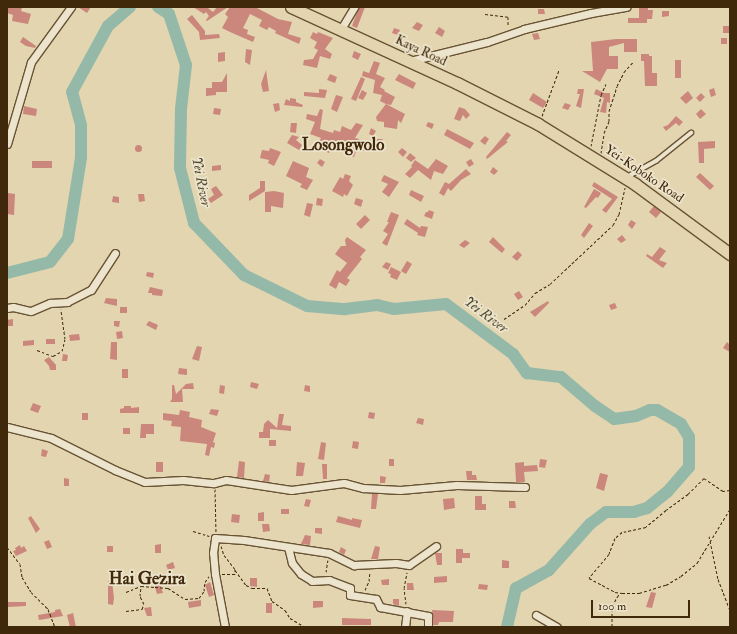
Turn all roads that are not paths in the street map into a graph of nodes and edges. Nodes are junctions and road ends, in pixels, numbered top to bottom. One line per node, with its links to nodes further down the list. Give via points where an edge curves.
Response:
1 (71, 7): 9 (street, via 31,62)
2 (290, 7): 5 (main road, Kaya Road)
3 (354, 7): 5 (street)
4 (626, 7): 6 (street, via 591,13)
5 (342, 29): 6 (main road, Kaya Road)
6 (410, 61): 7 (main road, Kaya Road)
7 (538, 124): 10 (main road, Yei-Koboko Road)
8 (691, 133): 10 (lane)
9 (7, 144)
10 (630, 181): 12 (main road, Yei-Koboko Road)
11 (115, 252): 13 (street, via 91,290 67,302 39,306 31,311)
12 (730, 254)
13 (7, 308)
14 (7, 427): 15 (street, via 51,438 114,470 145,482 183,480 214,483 226,480 291,490 344,483 363,488 400,490 457,485)
15 (524, 487)
16 (436, 546): 17 (street, via 409,566 396,562 354,565 329,553)
17 (288, 547): 18 (street, via 292,562 301,574 312,581 329,580 350,588 350,595 376,599 380,607); 20 (street, via 215,538 215,574)
18 (407, 611): 21 (street); 22 (street, via 428,616)
19 (536, 615): 23 (street)
20 (225, 627)
21 (405, 627)
22 (428, 627)
23 (557, 627)

